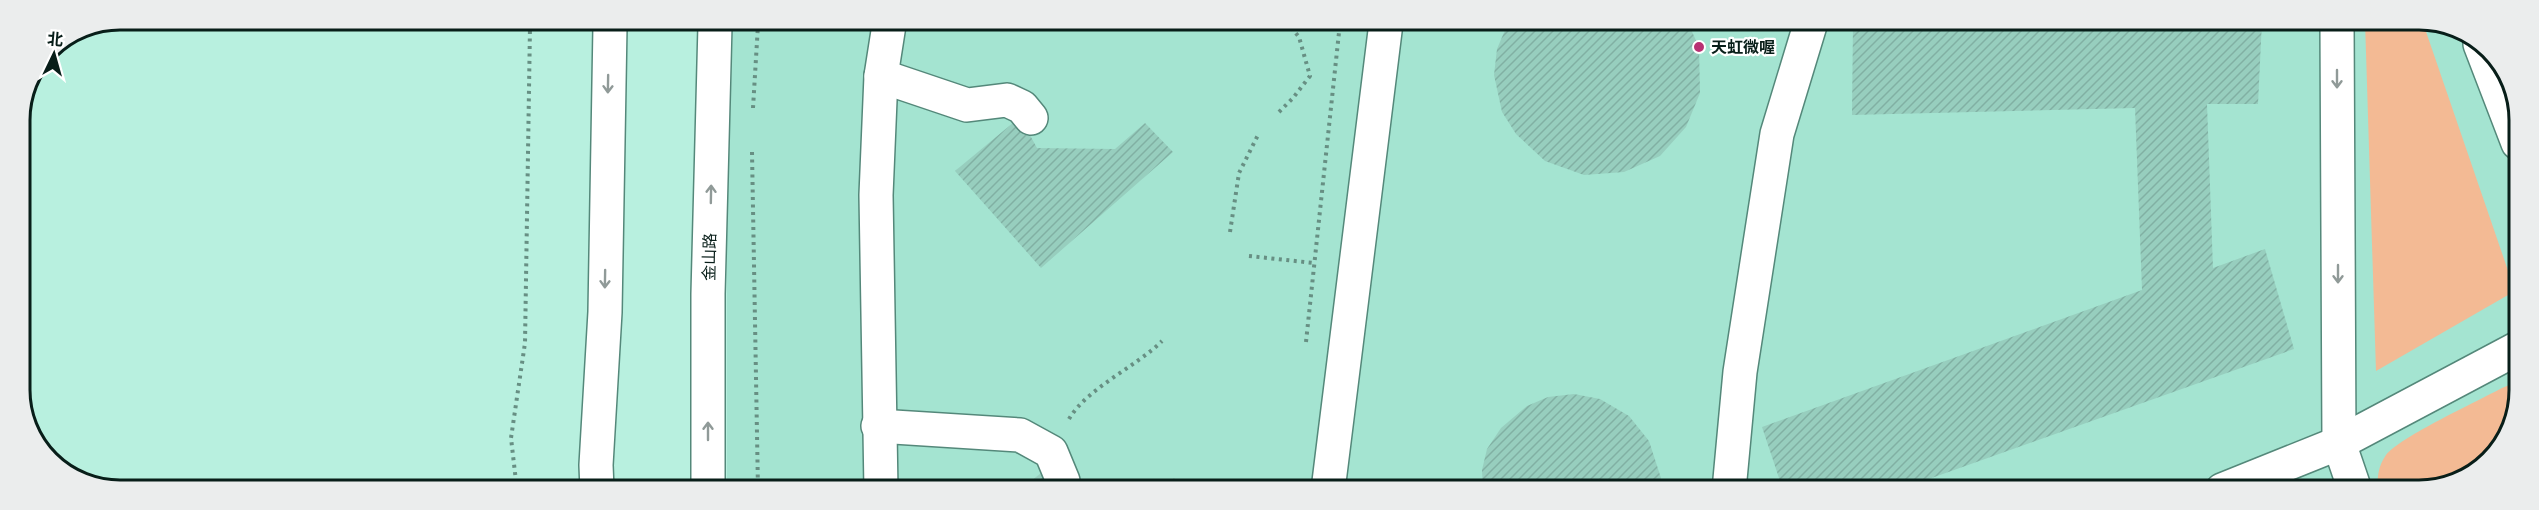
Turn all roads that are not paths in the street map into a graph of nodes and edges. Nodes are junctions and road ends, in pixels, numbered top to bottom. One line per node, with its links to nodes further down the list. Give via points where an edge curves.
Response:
1 (609, 30): 15 (street, one-way to 15)
2 (715, 30): 16 (street, 金山路, one-way to 2)
3 (888, 30): 8 (street)
4 (1385, 30): 18 (street)
5 (1809, 30): 19 (street, via 1777,134 1740,372)
6 (2337, 30): 13 (street, one-way to 13)
7 (2486, 60): 10 (street)
8 (881, 76): 9 (street, via 967,105 1007,100 1022,107); 12 (street, via 876,195)
9 (1031, 118)
10 (2509, 119)
11 (2509, 353): 13 (street)
12 (879, 426): 14 (street, via 1020,435); 17 (street)
13 (2339, 443): 20 (street); 21 (street)
14 (1057, 466)
15 (597, 480)
16 (708, 480)
17 (882, 480)
18 (1329, 480)
19 (1729, 480)
20 (2247, 480)
21 (2352, 480)

